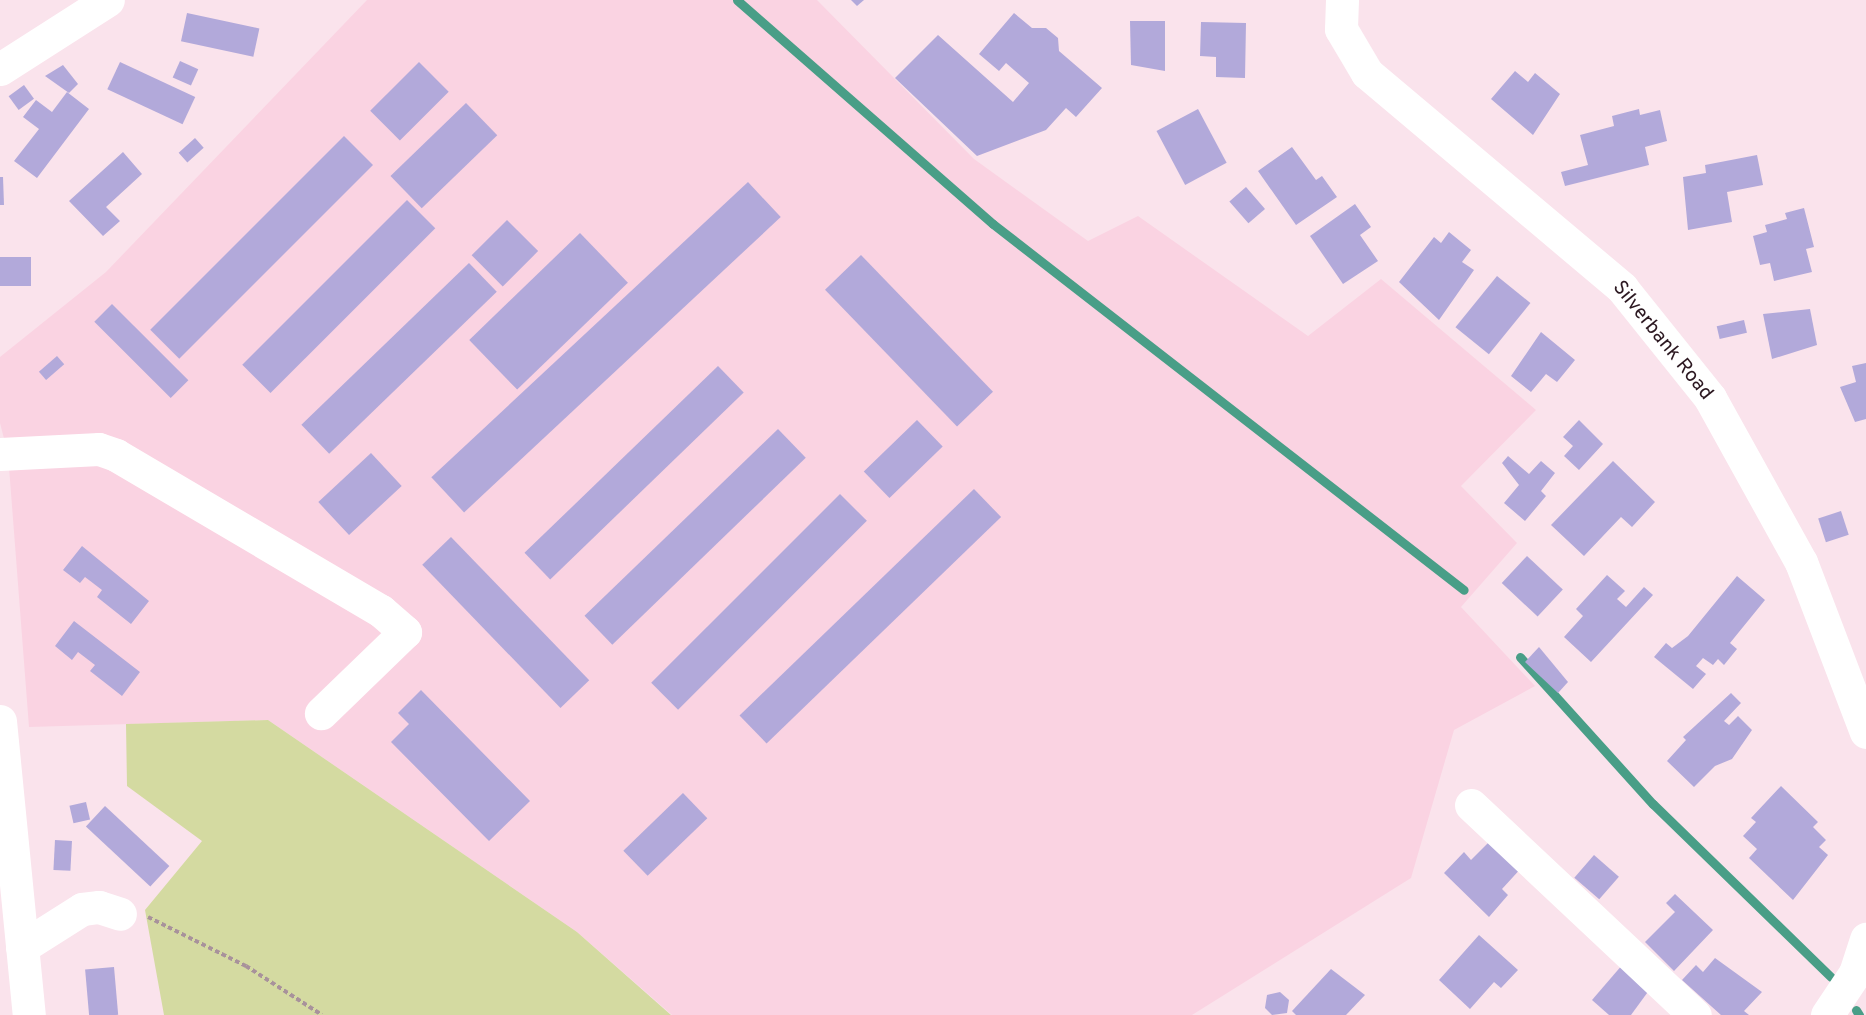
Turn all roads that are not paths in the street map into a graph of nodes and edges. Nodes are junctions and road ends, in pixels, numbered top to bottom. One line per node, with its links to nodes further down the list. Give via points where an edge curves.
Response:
1 (108, 0): 3 (street)
2 (1342, 0): 7 (street, Silverbank Road, via 1341,29 1367,73 1622,288 1710,398 1801,562)
3 (0, 69)
4 (0, 454): 5 (street, via 99,448 116,455 381,611 405,632)
5 (321, 713)
6 (0, 721): 11 (street)
7 (1866, 732)
8 (1471, 805): 14 (street)
9 (120, 914): 11 (street, via 99,907 82,909)
10 (1866, 939): 12 (street)
11 (22, 946): 13 (street)
12 (1858, 993): 15 (street)
13 (29, 1015)
14 (1695, 1015)
15 (1827, 1015)

